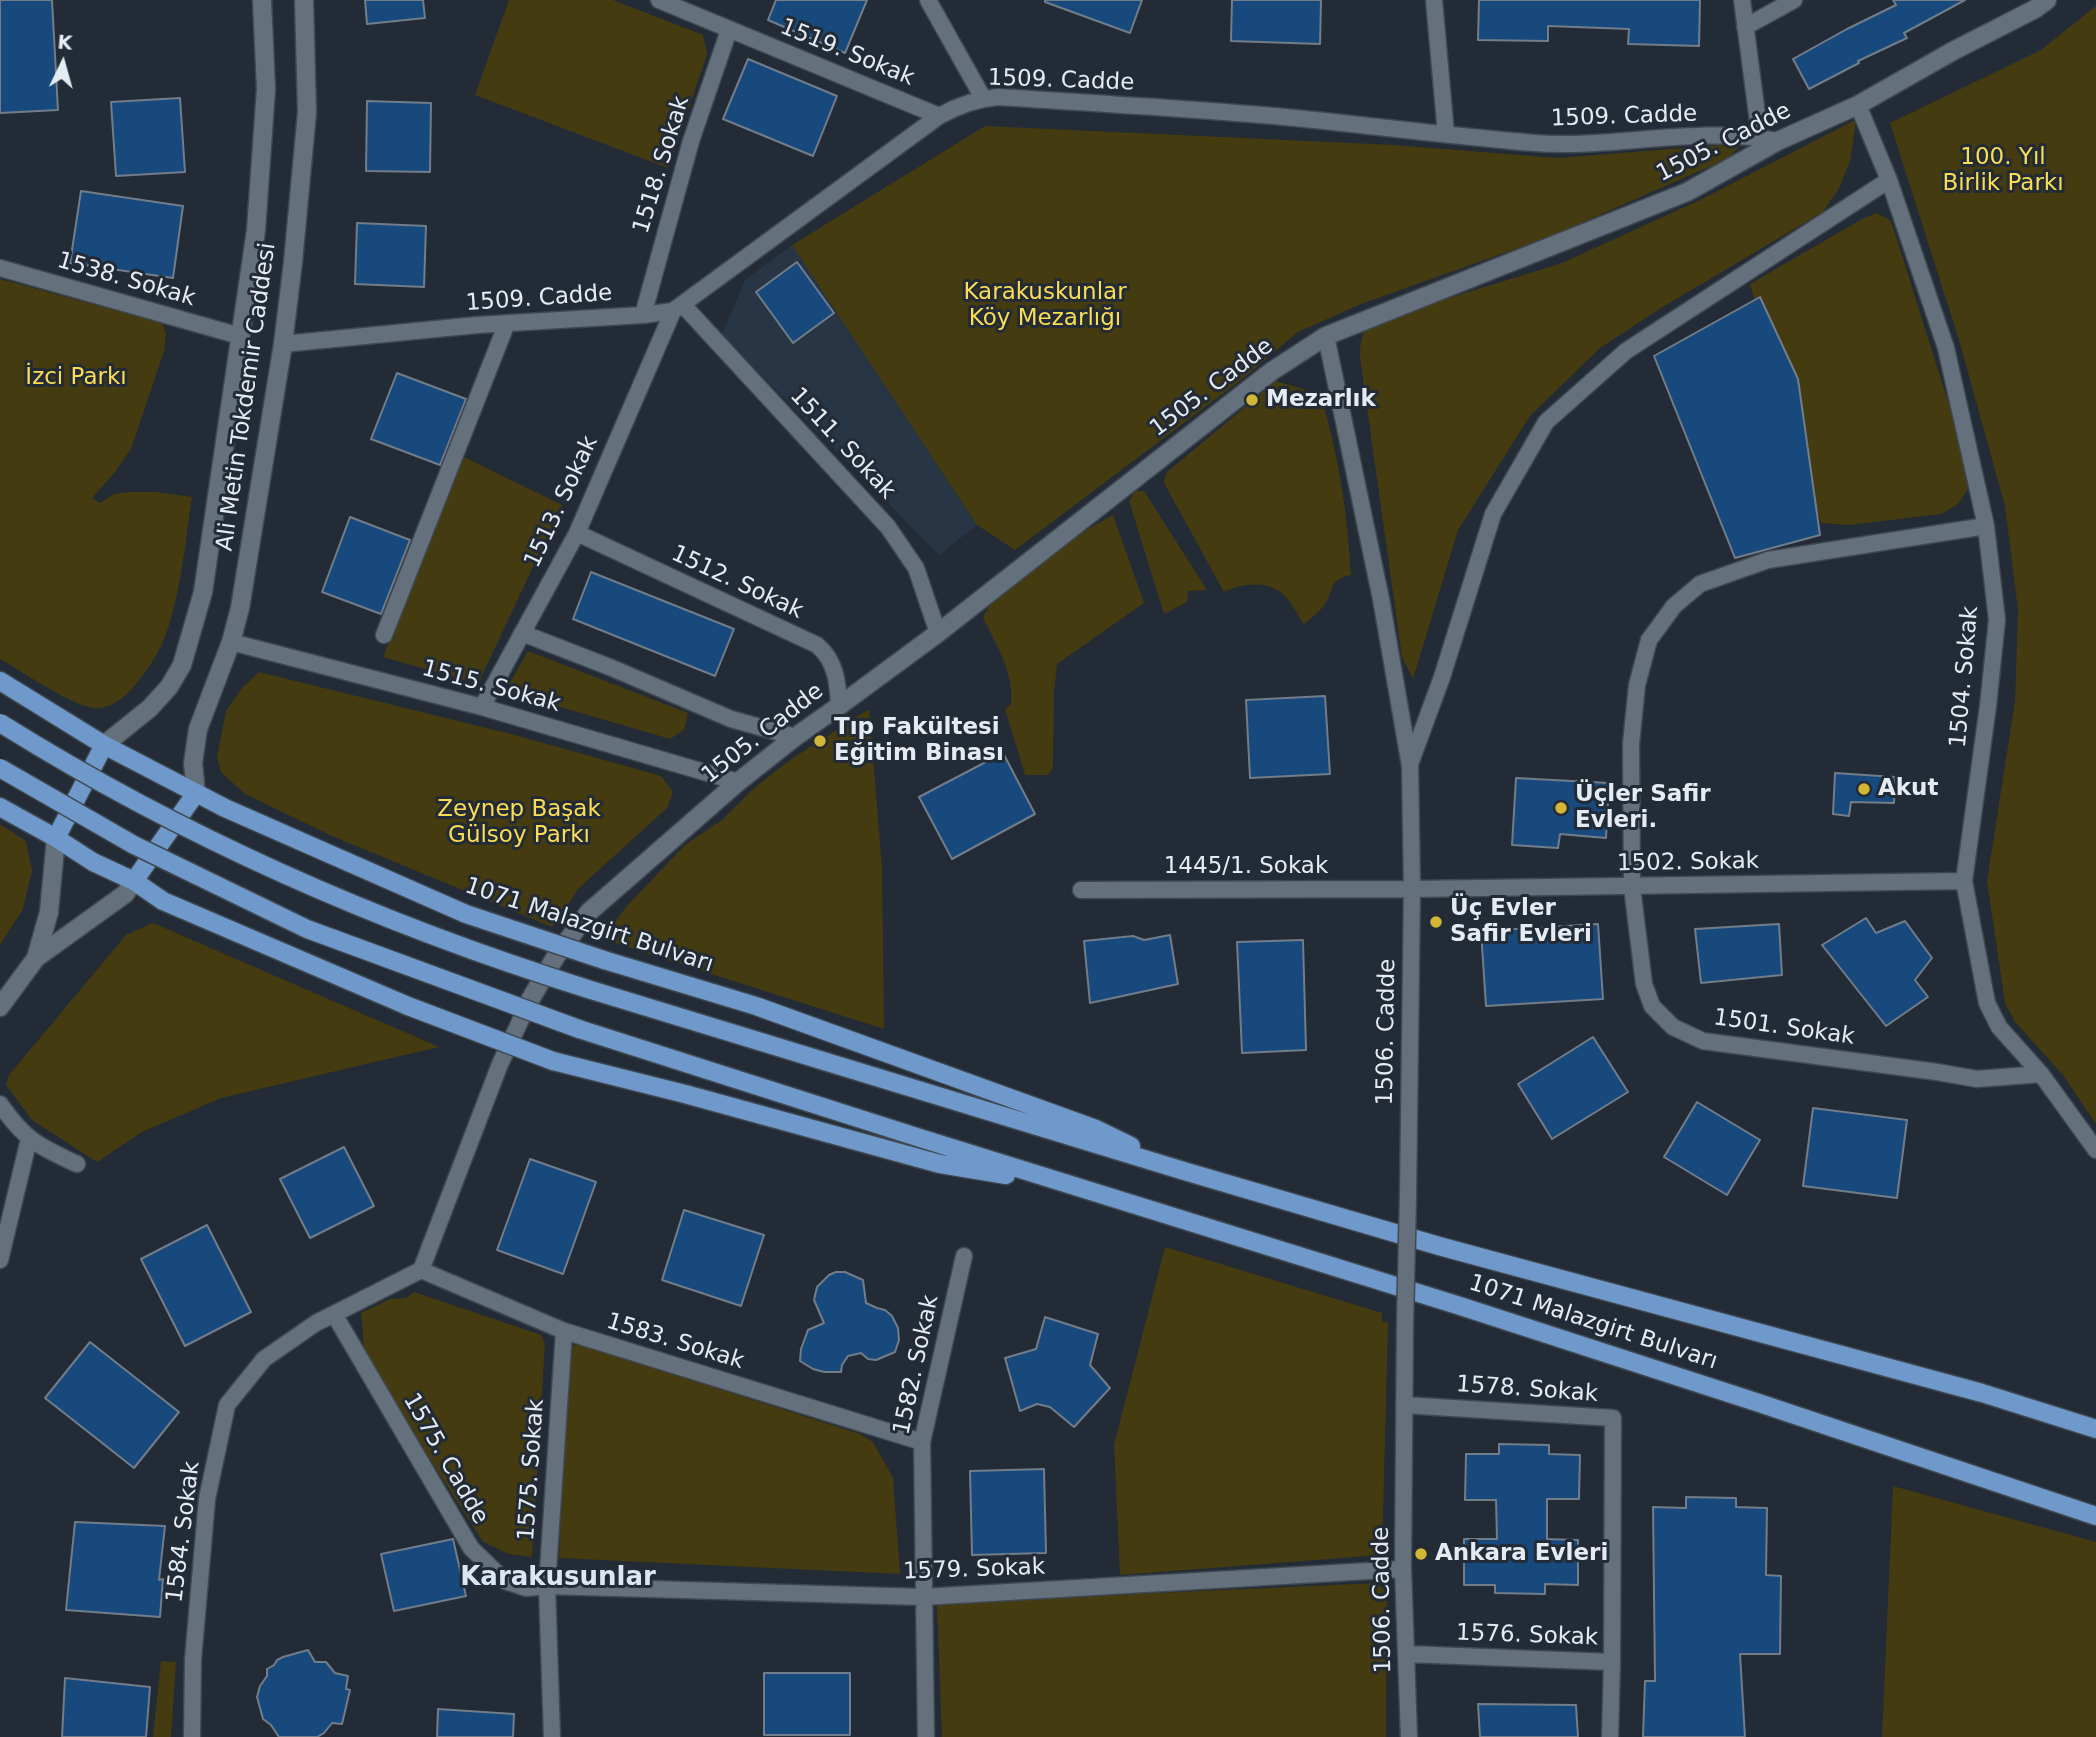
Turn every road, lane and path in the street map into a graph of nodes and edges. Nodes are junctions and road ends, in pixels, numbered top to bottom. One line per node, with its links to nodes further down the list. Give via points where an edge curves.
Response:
1 (262, 0): 21 (street, Ali Metin Tokdemir Caddesi, via 266,89 256,230)
2 (304, 0): 23 (street, Ali Metin Tokdemir Caddesi, via 307,113)
3 (659, 0): 10 (street, 1519. Sokak)
4 (928, 0): 11 (street)
5 (1434, 0): 14 (street)
6 (1742, 0): 9 (street)
7 (1794, 0): 9 (street)
8 (2047, 0): 12 (street, 1505. Cadde)
9 (1745, 27): 15 (street)
10 (729, 30): 13 (street, 1519. Sokak); 19 (street, 1518. Sokak, via 691,141)
11 (983, 98): 13 (street, 1509. Cadde); 14 (street, 1509. Cadde, via 1274,116)
12 (1858, 105): 15 (street, 1505. Cadde); 16 (street, 1504. Sokak)
13 (939, 116): 18 (street, 1509. Cadde)
14 (1446, 134): 15 (street, 1509. Cadde, via 1566,144 1705,136)
15 (1769, 139): 22 (street, 1505. Cadde, via 1687,192)
16 (1889, 180): 24 (street, 1504. Sokak, via 1946,348); 36 (street, via 1626,351 1546,422 1493,514)
17 (0, 268): 21 (street, 1538. Sokak)
18 (678, 308): 19 (street, 1509. Cadde); 25 (street, 1513. Sokak); 27 (street, 1511. Sokak, via 888,527 916,568)
19 (643, 315): 20 (street, 1509. Cadde)
20 (507, 323): 23 (street, 1509. Cadde); 28 (street)
21 (240, 336): 35 (street, Ali Metin Tokdemir Caddesi, via 203,592 182,665 150,708)
22 (1326, 336): 27 (street, 1505. Cadde, via 1272,371); 36 (street, 1506. Cadde, via 1381,599)
23 (282, 344): 29 (street, Ali Metin Tokdemir Caddesi)
24 (1986, 526): 43 (street, 1504. Sokak, via 1997,620); 44 (street, 1501. Sokak, via 1768,560 1700,584 1674,606 1648,640 1637,685 1631,744)
25 (577, 533): 26 (street, 1513. Sokak); 31 (street, 1512. Sokak, via 817,645 834,667)
26 (522, 633): 32 (street, 1513. Sokak); 34 (street, via 731,719)
27 (938, 633): 31 (street, 1505. Cadde)
28 (384, 635)
29 (231, 642): 32 (street, 1515. Sokak); 39 (street, Ali Metin Tokdemir Caddesi, via 198,729 193,763)
30 (0, 681): 35 (main road, 1071 Malazgirt Bulvarı)
31 (839, 706): 34 (street, 1505. Cadde)
32 (482, 707): 38 (street, 1515. Sokak)
33 (0, 723): 55 (main road, 1071 Malazgirt Bulvarı, bridge, via 139,804 384,918 520,968)
34 (795, 737): 38 (street, 1505. Cadde)
35 (104, 745): 39 (main road, 1071 Malazgirt Bulvarı); 41 (main road)
36 (1409, 766): 45 (street, 1506. Cadde)
37 (0, 768): 56 (main road, 1071 Malazgirt Bulvarı, bridge, via 134,845 307,929 579,1029)
38 (738, 782): 48 (street, 1505. Cadde, via 589,912)
39 (197, 793): 42 (main road); 55 (main road, 1071 Malazgirt Bulvarı, bridge, via 466,914 755,1006 1083,1125)
40 (0, 807): 41 (main road, 1071 Malazgirt Bulvarı)
41 (56, 838): 42 (main road, 1071 Malazgirt Bulvarı); 47 (street, via 49,912)
42 (134, 881): 47 (street, via 125,894); 56 (main road, 1071 Malazgirt Bulvarı, bridge, via 163,901 408,1006 553,1061 940,1164)
43 (1964, 881): 44 (street, 1502. Sokak); 50 (street, 1504. Sokak, via 1987,1003 1999,1027)
44 (1632, 887): 45 (street, 1502. Sokak); 50 (street, 1501. Sokak, via 1651,1006 1673,1027 1703,1041 1977,1079)
45 (1412, 889): 46 (street, 1445/1. Sokak); 62 (street, 1506. Cadde, bridge)
46 (1081, 890)
47 (36, 958): 49 (street)
48 (530, 1000): 59 (street)
49 (0, 1007)
50 (2041, 1074): 53 (street, 1504. Sokak)
51 (0, 1104): 52 (street)
52 (29, 1139): 54 (street); 58 (street)
53 (2096, 1150)
54 (77, 1164)
55 (1184, 1171): 63 (main road, 1071 Malazgirt Bulvarı, via 1439,1246 1982,1393)
56 (1072, 1185): 65 (main road, 1071 Malazgirt Bulvarı, via 1600,1351)
57 (964, 1256): 64 (street, 1582. Sokak)
58 (0, 1260)
59 (421, 1270): 60 (street, 1584. Sokak); 61 (street, 1583. Sokak)
60 (334, 1314): 67 (street, 1575. Cadde, via 471,1548 505,1581 526,1588); 71 (street, 1584. Sokak, via 264,1359 228,1405 207,1499)
61 (564, 1331): 64 (street, 1583. Sokak); 67 (street, 1575. Sokak)
62 (1404, 1405): 66 (street, 1506. Cadde); 70 (street, 1578. Sokak, via 1613,1418)
63 (2096, 1429)
64 (922, 1442): 68 (street, 1582. Sokak)
65 (2096, 1516)
66 (1403, 1569): 68 (street, 1579. Sokak); 69 (street, 1506. Cadde)
67 (547, 1586): 68 (street, 1579. Sokak); 72 (street, 1575. Sokak)
68 (923, 1597): 73 (street, 1582. Sokak)
69 (1407, 1654): 70 (street, 1576. Sokak); 74 (street, 1506. Cadde)
70 (1612, 1662): 75 (street, 1576. Sokak)
71 (191, 1737)
72 (552, 1737)
73 (926, 1737)
74 (1409, 1737)
75 (1610, 1737)

